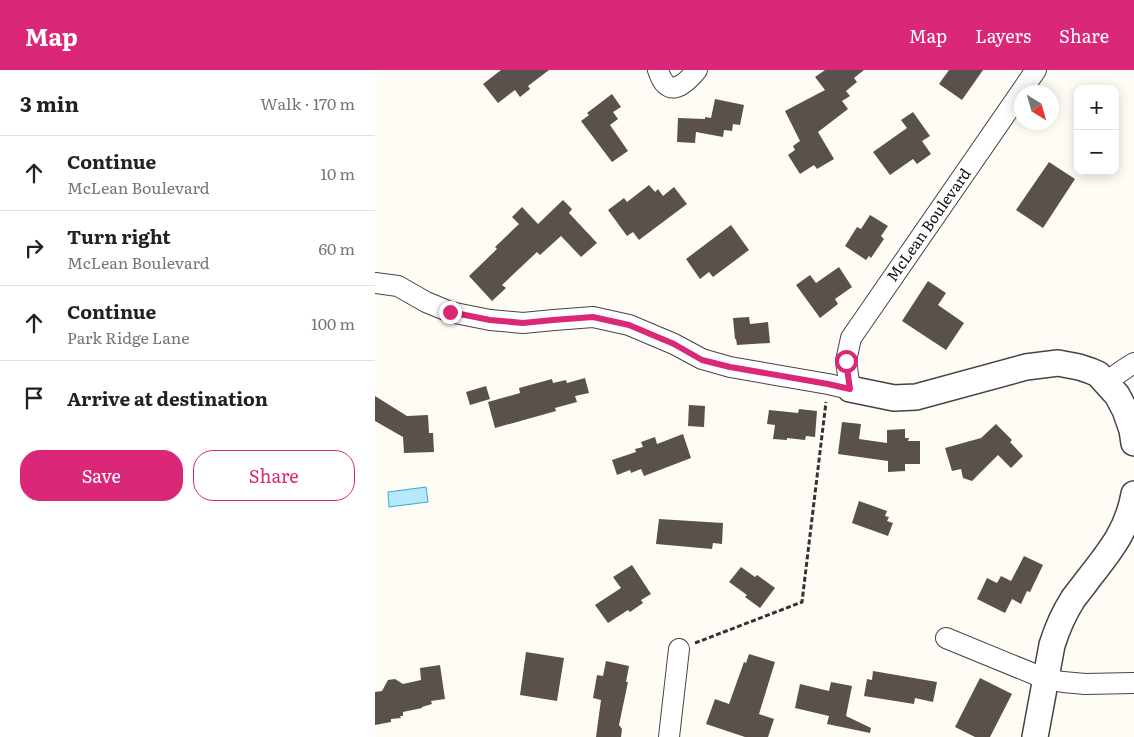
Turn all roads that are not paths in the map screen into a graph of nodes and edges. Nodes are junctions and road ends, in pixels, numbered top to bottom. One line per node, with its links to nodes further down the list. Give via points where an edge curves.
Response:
1 (658, 70): 2 (street, via 665,84 677,87)
2 (697, 70)
3 (700, 70): 4 (street)
4 (715, 70)
5 (1036, 70): 9 (street, McLean Boulevard, via 851,338)
6 (375, 284): 9 (street, via 398,286 450,312 490,320 523,323 593,317 629,325 702,360)
7 (1134, 363): 8 (street)
8 (1106, 382): 9 (street, via 1099,374 1058,363 1026,367 916,397 894,398); 10 (street, via 1125,410)
9 (839, 386)
10 (1134, 443)
11 (1134, 494): 14 (street, via 1125,526 1116,543 1065,613 1056,632)
12 (947, 638): 14 (street)
13 (679, 649): 16 (street)
14 (1046, 679): 15 (street, via 1085,684); 17 (street)
15 (1134, 683)
16 (669, 737)
17 (1035, 737)

